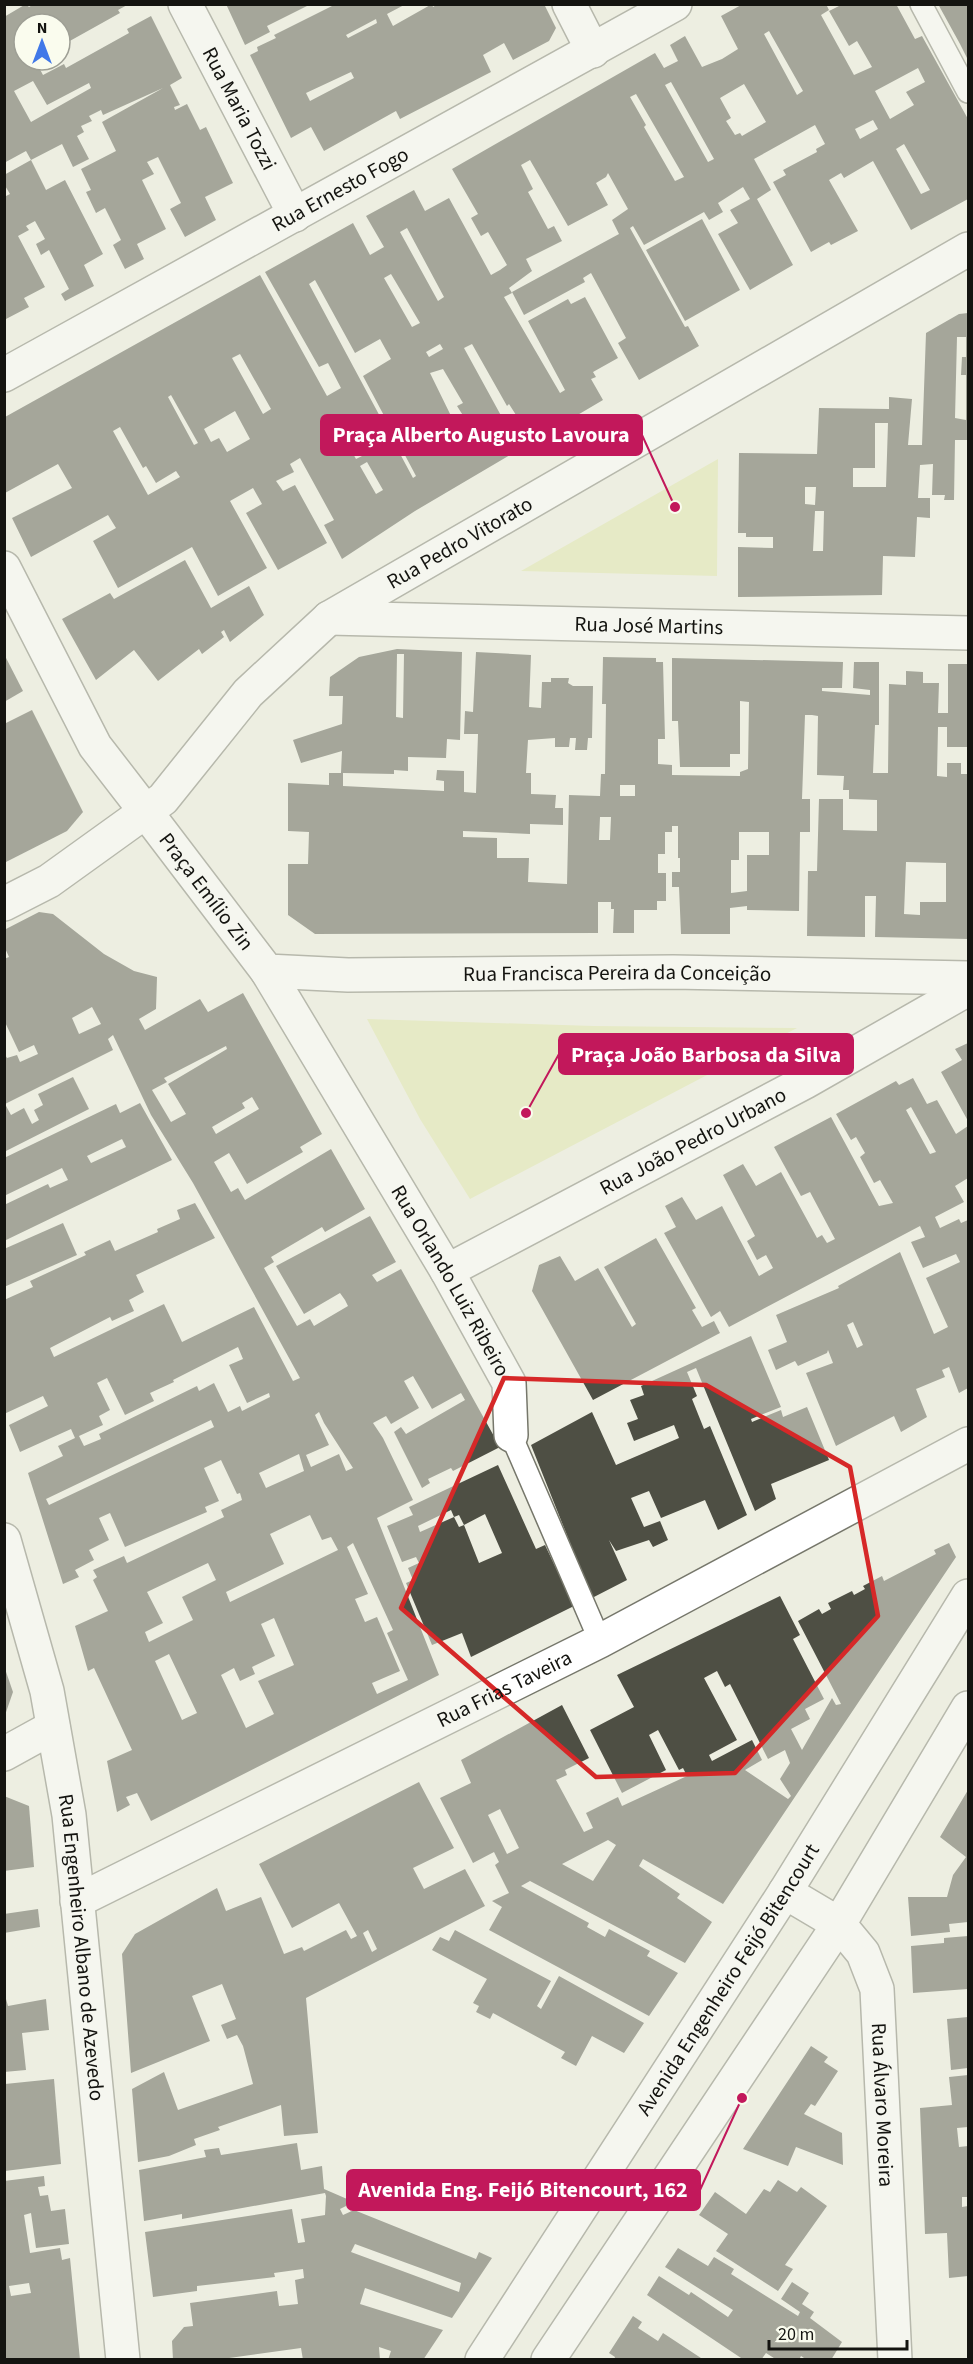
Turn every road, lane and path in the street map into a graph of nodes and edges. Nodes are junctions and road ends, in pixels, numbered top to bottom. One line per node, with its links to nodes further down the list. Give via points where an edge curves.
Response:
1 (185, 4): 7 (street, Rua Maria Tozzi)
2 (569, 4): 5 (street)
3 (675, 4): 5 (street, Rua Ernesto Fogo)
4 (921, 4): 6 (lane)
5 (593, 51): 7 (street, Rua Ernesto Fogo)
6 (969, 92)
7 (296, 215): 9 (street, Rua Ernesto Fogo)
8 (969, 249): 11 (street, Rua Pedro Vitorato)
9 (4, 375)
10 (4, 568): 13 (street, Praça Emílio Zin, via 95,746)
11 (329, 618): 12 (street, Rua José Martins); 13 (street, Rua Pedro Vitorato, via 248,693 163,800)
12 (969, 633)
13 (146, 812): 14 (street, Rua Pedro Vitorato, via 49,881); 15 (street, Praça Emílio Zin)
14 (4, 904)
15 (267, 971): 16 (street, Rua Francisca Pereira da Conceição, via 348,975 673,972); 18 (street, Rua Orlando Luiz Ribeiro)
16 (969, 978)
17 (969, 989): 18 (street, Rua João Pedro Urbano, via 805,1082)
18 (447, 1272): 19 (street, Rua Orlando Luiz Ribeiro, via 509,1383)
19 (511, 1436): 25 (lane, Rua Orlando Luiz Ribeiro)
20 (969, 1444): 21 (street, Rua Frias Taveira)
21 (925, 1465): 22 (street); 25 (street, Rua Frias Taveira)
22 (969, 1471)
23 (4, 1540): 27 (street, Rua Engenheiro Albano de Azevedo, via 47,1691)
24 (969, 1596): 29 (street, Avenida Engenheiro Feijó Bitencourt)
25 (600, 1641): 30 (street, Rua Frias Taveira)
26 (969, 1708): 31 (street)
27 (53, 1727): 28 (street); 30 (street, Rua Engenheiro Albano de Azevedo, via 69,1815)
28 (4, 1754)
29 (785, 1892): 31 (street, Rua Álvaro Moreira); 33 (street, Avenida Engenheiro Feijó Bitencourt)
30 (76, 1901): 32 (street, Rua Engenheiro Albano de Azevedo)
31 (839, 1924): 34 (street); 35 (street, Rua Álvaro Moreira, via 862,1953 877,1989)
32 (123, 2360)
33 (482, 2360)
34 (548, 2360)
35 (895, 2360)

